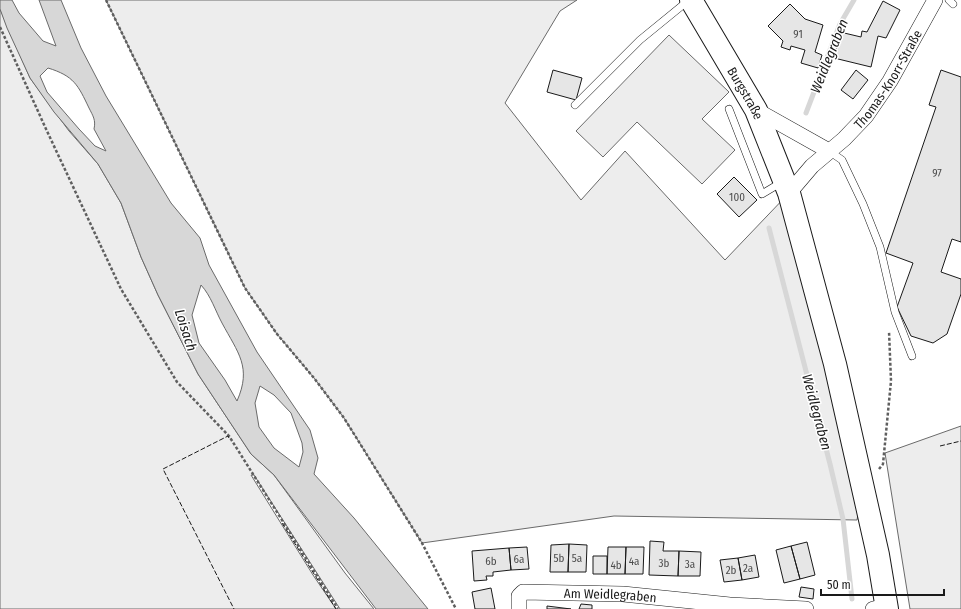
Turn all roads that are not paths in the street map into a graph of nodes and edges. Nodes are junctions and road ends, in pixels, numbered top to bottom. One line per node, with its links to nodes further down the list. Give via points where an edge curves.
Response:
1 (690, 0): 3 (lane, via 640,40); 5 (main road, Burgstraße)
2 (935, 0): 6 (street, Thomas-Knorr-Straße, via 890,81 866,116)
3 (575, 105)
4 (729, 110): 7 (lane, via 762,194)
5 (756, 110): 6 (street); 7 (main road, Burgstraße)
6 (830, 151): 7 (street, Thomas-Knorr-Straße); 8 (lane, via 842,160 863,204 880,247 895,312)
7 (787, 187): 10 (main road, Burgstraße, via 835,364 863,485)
8 (912, 356)
9 (715, 606): 11 (street, Am Weidlegraben, via 623,594 523,592 519,596); 12 (street, Am Weidlegraben)
10 (882, 608)
11 (519, 609)
12 (806, 609)

